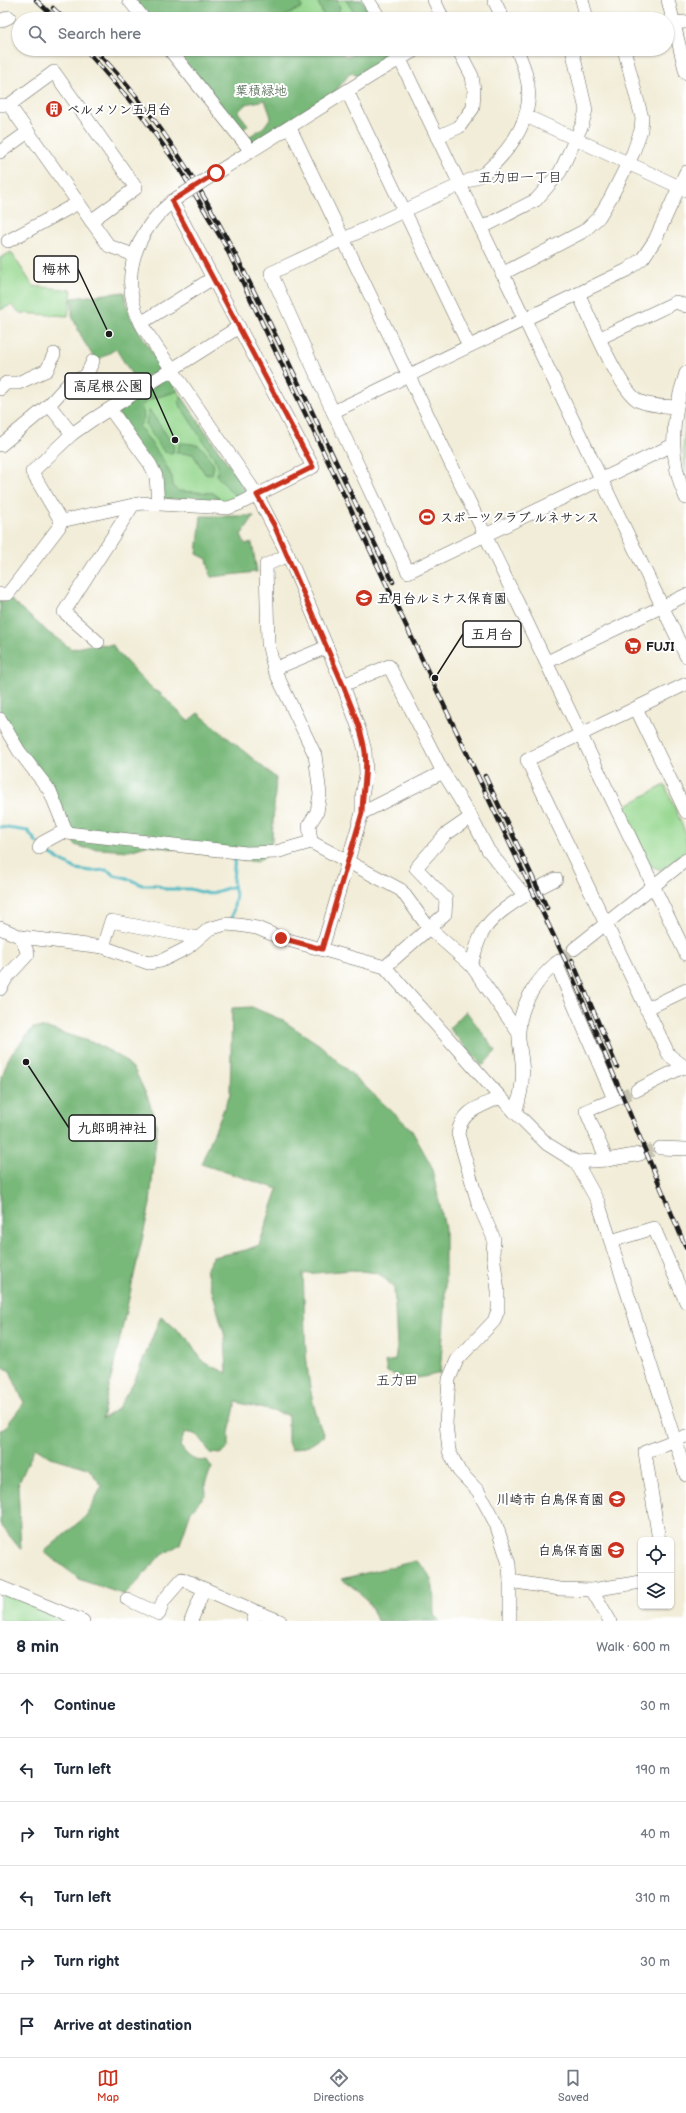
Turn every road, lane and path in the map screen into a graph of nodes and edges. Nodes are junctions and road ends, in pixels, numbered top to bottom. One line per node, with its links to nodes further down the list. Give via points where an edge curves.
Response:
1 (129, 0): 7 (street)
2 (368, 0): 8 (street)
3 (434, 0): 9 (street)
4 (494, 0): 10 (street)
5 (582, 0): 11 (street)
6 (668, 0): 12 (street)
7 (138, 12)
8 (376, 12)
9 (440, 12)
10 (500, 12)
11 (585, 12)
12 (672, 12)
13 (675, 22): 21 (street)
14 (174, 56): 29 (street)
15 (395, 56): 22 (street)
16 (399, 56): 27 (street)
17 (462, 56): 27 (street, via 472,76 473,108 459,127)
18 (520, 56): 24 (street, via 527,76 529,98)
19 (574, 56): 28 (street, via 586,110)
20 (626, 56): 31 (street, via 642,118 641,130)
21 (686, 73)
22 (347, 91): 25 (street); 37 (street)
23 (4, 105): 26 (street); 38 (street, via 54,72 136,188)
24 (526, 116): 28 (street); 33 (street, via 516,140 503,157 485,173)
25 (290, 128): 29 (street); 40 (street)
26 (28, 132): 30 (street); 36 (street)
27 (437, 137): 33 (street)
28 (576, 138): 31 (street); 39 (street, via 560,172 536,200)
29 (251, 151): 35 (street, bridge)
30 (0, 152)
31 (627, 162): 34 (street); 43 (street, via 599,217 584,231)
32 (686, 172): 34 (street)
33 (460, 185): 37 (street); 39 (street)
34 (683, 188): 45 (street, via 643,258 627,270)
35 (175, 200): 42 (street, via 146,227); 44 (street)
36 (78, 203): 38 (street); 41 (street)
37 (404, 211): 40 (street); 51 (street)
38 (91, 221): 42 (street, via 108,246)
39 (481, 228): 43 (street)
40 (343, 239): 56 (street); 61 (street, via 271,273)
41 (8, 241)
42 (134, 255): 48 (street, via 131,295)
43 (502, 274): 47 (street)
44 (213, 278): 48 (street); 49 (street)
45 (578, 295): 47 (street); 50 (street)
46 (686, 306): 50 (street, via 676,302)
47 (523, 320): 51 (street); 65 (street)
48 (141, 323): 54 (street)
49 (239, 327): 54 (street); 66 (street, via 313,467)
50 (600, 338): 59 (street, via 625,388 638,400)
51 (469, 346): 56 (street)
52 (54, 354): 57 (street, via 47,370 18,383 6,382)
53 (93, 360): 58 (street, via 86,376 69,383)
54 (172, 370): 60 (street); 66 (street)
55 (686, 373): 59 (street)
56 (409, 375): 61 (street); 71 (street)
57 (0, 389)
58 (49, 405): 62 (street); 63 (street)
59 (675, 407): 64 (street)
60 (110, 409): 62 (street); 68 (street, via 150,464 156,476)
61 (333, 412): 71 (street, via 408,572)
62 (72, 434): 70 (street, via 32,472)
63 (1, 445)
64 (673, 445): 65 (street); 67 (street, via 676,467)
65 (602, 479): 71 (street); 75 (street)
66 (257, 495): 68 (street, via 228,508); 72 (street)
67 (686, 498)
68 (158, 504): 69 (street)
69 (133, 505): 70 (street); 76 (street, via 64,612)
70 (61, 520): 73 (street, via 59,527 8,594)
71 (486, 535): 79 (street)
72 (288, 555): 77 (street); 80 (street, via 266,565 268,643)
73 (0, 594)
74 (686, 595): 75 (street)
75 (662, 607): 78 (street); 79 (street)
76 (98, 642)
77 (327, 647): 80 (street); 82 (street)
78 (686, 656)
79 (547, 662): 85 (street)
80 (274, 669): 91 (street, via 315,755 320,794 317,812 309,825)
81 (686, 684): 83 (street)
82 (343, 685): 86 (street, via 389,666); 88 (street, via 365,752 366,774)
83 (636, 708): 85 (street); 87 (street)
84 (0, 719): 90 (street, via 19,751 50,791)
85 (581, 734): 96 (street); 98 (street, via 527,760)
86 (443, 772): 88 (street); 89 (street)
87 (686, 812)
88 (362, 813): 94 (street)
89 (471, 817): 97 (street, via 488,850); 100 (street, via 445,835 416,868 446,899 445,914)
90 (66, 830): 91 (street, via 67,833 246,853 276,852); 92 (street)
91 (311, 842): 94 (street)
92 (40, 846)
93 (686, 860): 96 (street)
94 (348, 862): 100 (street, via 401,890); 104 (street)
95 (556, 879): 97 (street)
96 (654, 885): 98 (street); 106 (street)
97 (524, 894): 107 (street, via 488,924)
98 (606, 923): 105 (street); 111 (street)
99 (0, 928): 101 (street)
100 (429, 928): 107 (street); 108 (street)
101 (21, 938): 103 (street); 109 (street, via 28,954 7,977)
102 (198, 938): 103 (street, via 187,948 168,958 148,963); 103 (street, via 111,921); 104 (street, via 208,929 226,924 238,925 257,928 281,938)
103 (103, 947)
104 (322, 949): 108 (street)
105 (574, 949)
106 (686, 954)
107 (471, 965): 112 (street)
108 (385, 967): 115 (street)
109 (0, 990)
110 (686, 990): 111 (street)
111 (646, 1009): 113 (street, via 669,1055)
112 (518, 1032): 116 (street, via 523,1078 521,1097); 120 (street, via 522,1011 531,994 549,969 558,962 616,1099 586,1111)
113 (685, 1068): 114 (street)
114 (637, 1090)
115 (500, 1098): 116 (street); 127 (street, via 469,1112 459,1125 458,1134 478,1203 494,1239 498,1310 494,1321 457,1360 449,1379 446,1423 449,1450 459,1471 478,1491 496,1524 509,1564)
116 (515, 1113): 121 (street, via 547,1144)
117 (660, 1148): 118 (street)
118 (686, 1149)
119 (640, 1154): 120 (street)
120 (607, 1160): 121 (street)
121 (576, 1162): 122 (street, via 598,1202)
122 (612, 1241): 123 (street, via 654,1228); 124 (street)
123 (686, 1302)
124 (680, 1438): 125 (street); 126 (street, via 645,1452)
125 (686, 1475)
126 (659, 1537)
127 (510, 1581): 131 (street, via 560,1589); 137 (street)
128 (638, 1582): 131 (street)
129 (0, 1587): 134 (street)
130 (204, 1589): 132 (street, via 182,1579 163,1601 159,1614); 133 (street); 135 (street)
131 (592, 1590): 138 (street)
132 (127, 1599)
133 (255, 1617): 136 (street)
134 (75, 1620)
135 (191, 1621)
136 (280, 1621)
137 (510, 1621)
138 (610, 1621)

